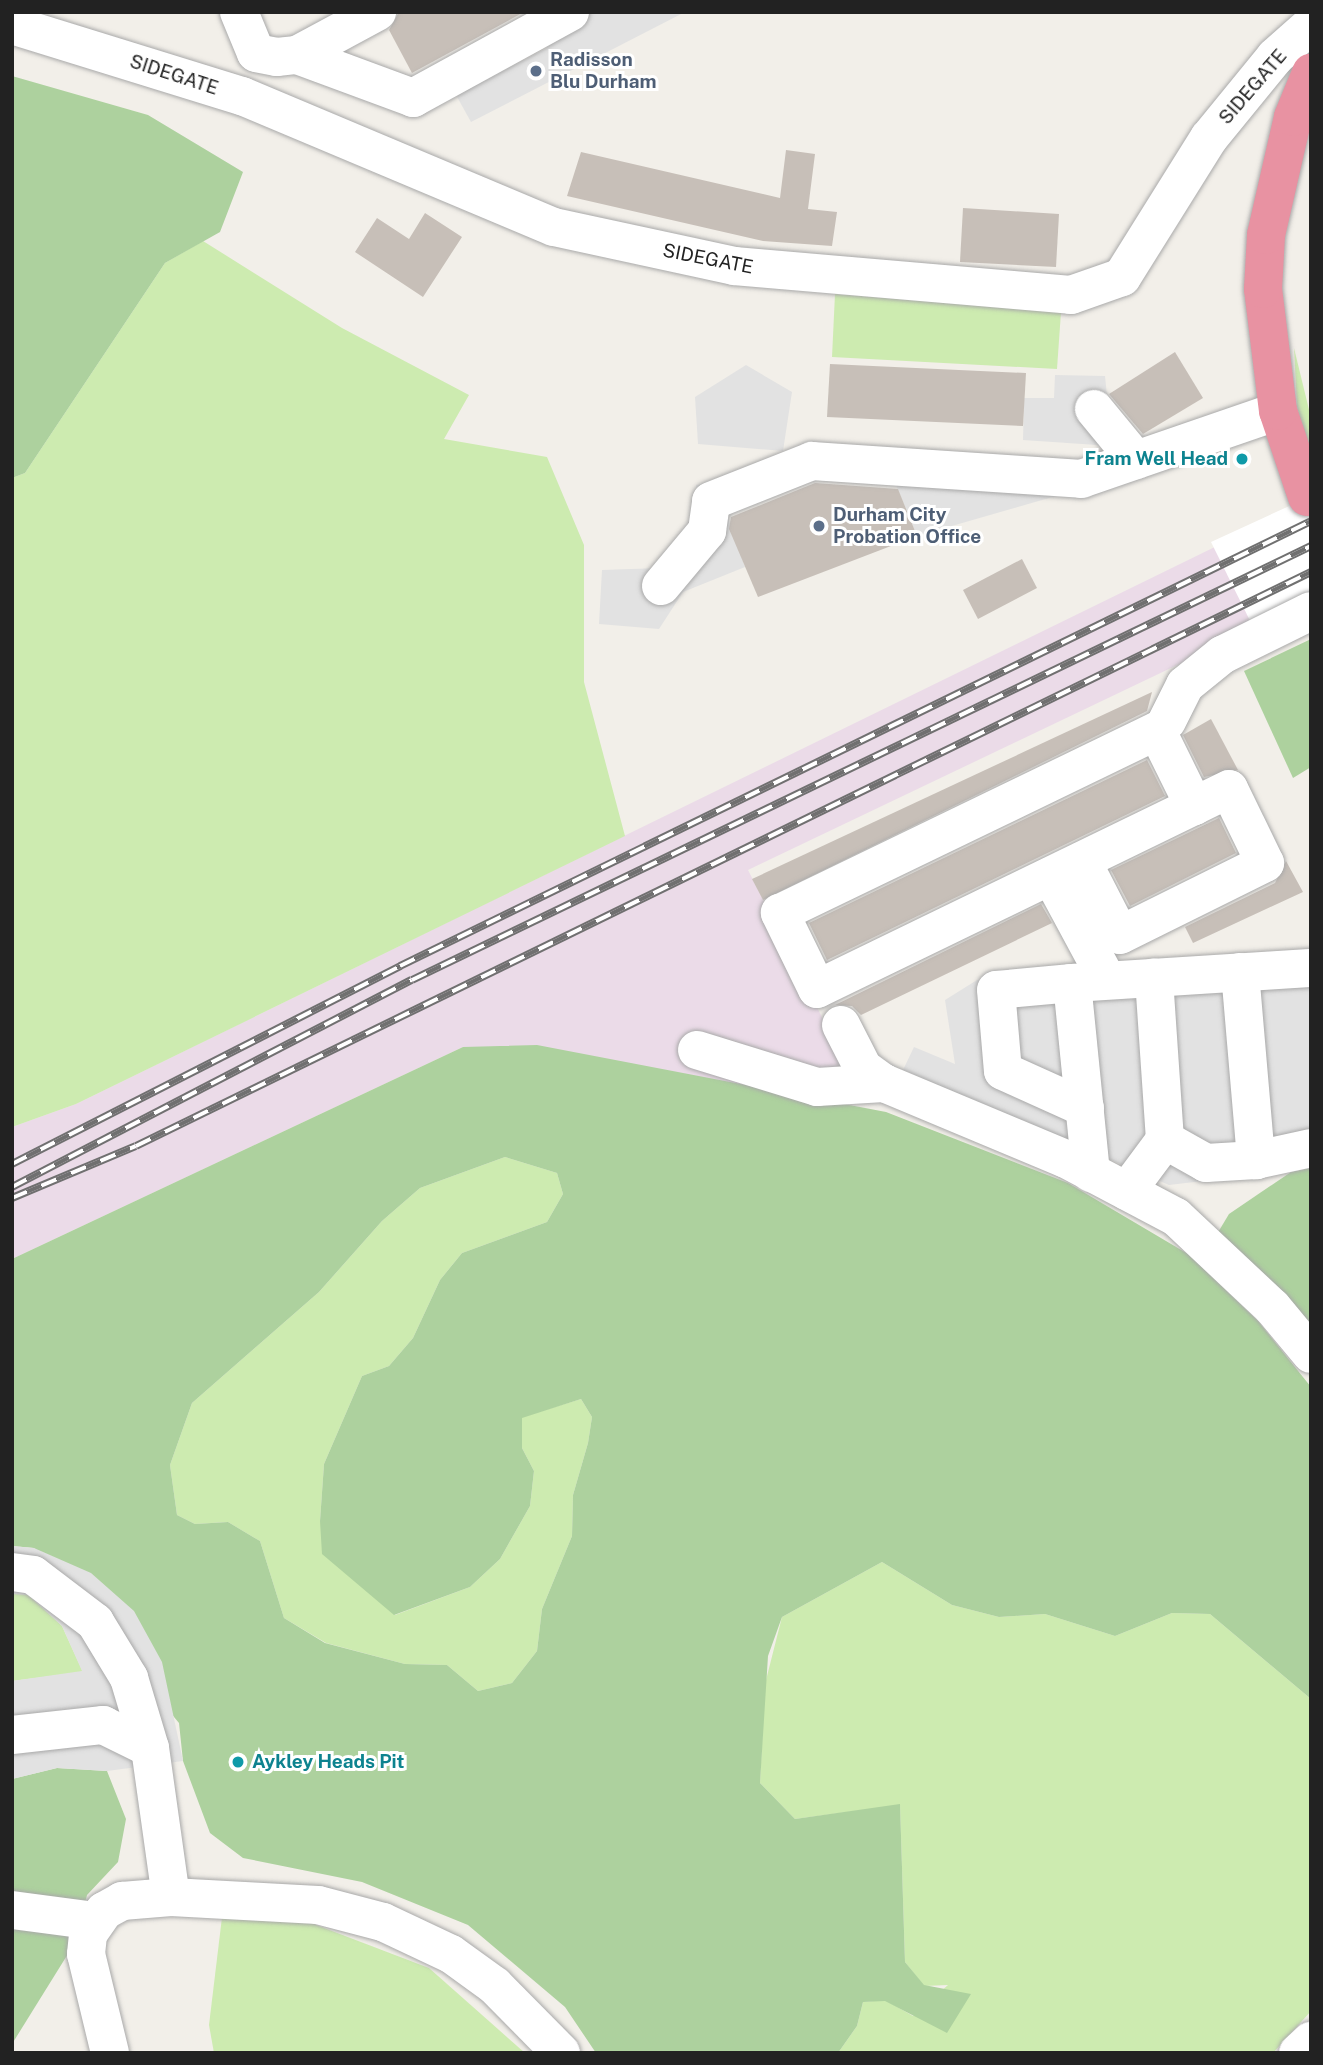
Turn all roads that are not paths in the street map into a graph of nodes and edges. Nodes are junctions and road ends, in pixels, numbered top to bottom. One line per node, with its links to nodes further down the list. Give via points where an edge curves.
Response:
1 (239, 12): 6 (street)
2 (377, 12): 7 (street)
3 (570, 12): 7 (street, via 414,98)
4 (12, 24): 9 (street, SIDEGATE)
5 (1311, 25): 9 (street, SIDEGATE, via 1275,57 1209,138 1122,277 1071,295 734,266 554,227)
6 (256, 52): 7 (street); 9 (street)
7 (297, 55)
8 (1311, 73): 11 (highway, via 1293,117 1266,235 1262,289)
9 (242, 96)
10 (1094, 409): 12 (street)
11 (1278, 411): 12 (street); 13 (highway)
12 (1136, 460): 14 (street, via 1081,479 812,461 711,501 707,531)
13 (1307, 498)
14 (661, 586)
15 (1311, 611): 16 (street, via 1261,635 1185,685)
16 (1167, 720)
17 (1194, 806): 18 (street); 18 (street, via 1229,789 1265,863 1120,935); 18 (street, via 1157,731 780,913 817,989)
18 (1066, 868): 22 (street)
19 (1311, 968): 20 (street)
20 (1240, 972): 21 (street); 29 (street)
21 (1154, 977): 22 (street); 27 (street)
22 (1089, 982): 26 (street); 26 (street, via 996,990 1003,1071)
23 (841, 1025): 25 (street, via 863,1068)
24 (697, 1049): 25 (street, via 817,1087)
25 (884, 1083): 30 (street)
26 (1085, 1108): 30 (street)
27 (1166, 1140): 29 (street, via 1206,1163); 31 (street)
28 (1311, 1148): 29 (street)
29 (1256, 1160)
30 (1091, 1173): 31 (street)
31 (1127, 1191): 32 (street, via 1176,1217)
32 (1311, 1354)
33 (12, 1572): 35 (street, via 33,1575 109,1637 130,1678)
34 (12, 1735): 35 (street, via 103,1726)
35 (150, 1748): 36 (street)
36 (171, 1896): 38 (street, via 122,1901); 41 (street, via 318,1905 383,1922 451,1954 495,1986)
37 (12, 1910): 38 (street)
38 (95, 1921): 40 (street, via 86,1954)
39 (1311, 2041): 42 (street)
40 (110, 2053)
41 (561, 2053)
42 (1298, 2053)

